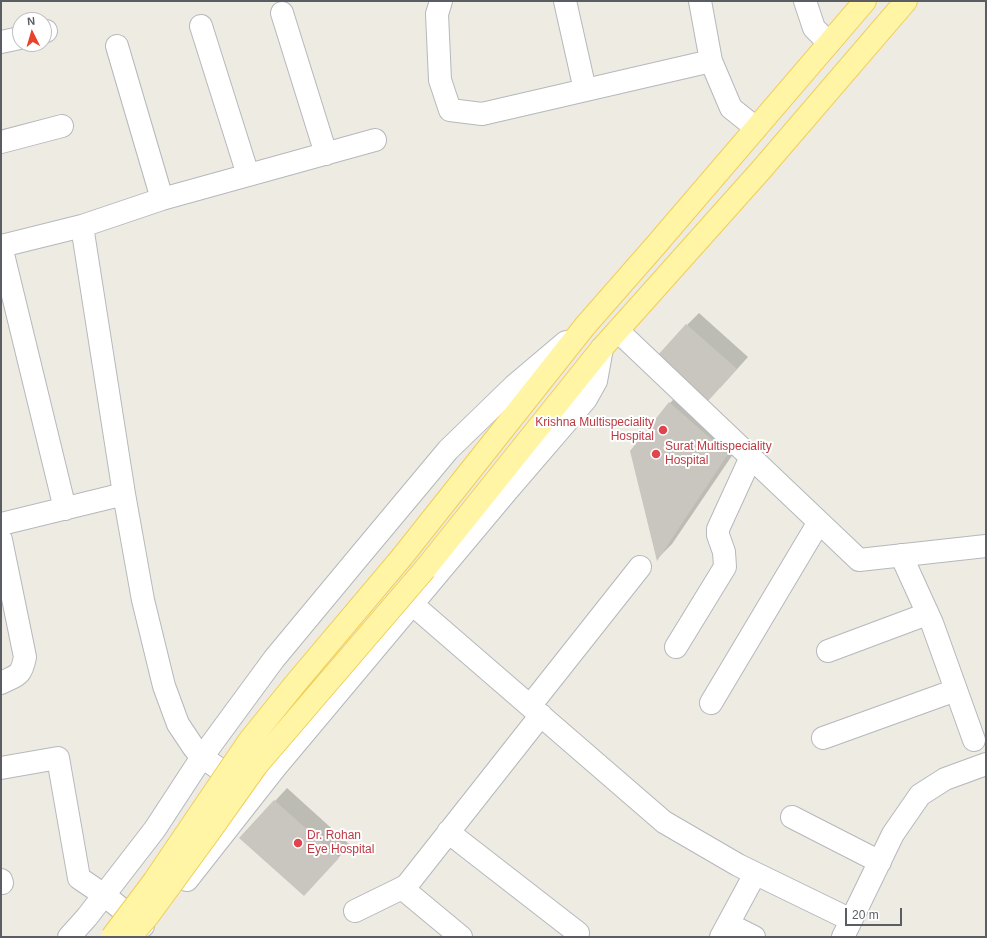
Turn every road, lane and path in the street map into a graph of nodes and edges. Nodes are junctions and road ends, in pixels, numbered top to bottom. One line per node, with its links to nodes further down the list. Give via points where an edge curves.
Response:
1 (441, 1): 15 (street, via 437,14 440,80 450,110 482,114)
2 (565, 1): 15 (street)
3 (700, 1): 13 (street)
4 (805, 1): 11 (street, via 814,28)
5 (865, 1): 11 (main road)
6 (906, 1): 16 (main road)
7 (282, 13): 21 (street)
8 (201, 26): 22 (street)
9 (12, 40): 10 (street)
10 (1, 42)
11 (829, 43): 14 (main road)
12 (117, 46): 23 (street)
13 (711, 60): 15 (street); 18 (street, via 731,108)
14 (803, 72): 16 (main road); 18 (main road)
15 (585, 90)
16 (827, 94): 27 (main road)
17 (62, 126): 20 (street)
18 (756, 128): 26 (main road)
19 (375, 140): 21 (street)
20 (1, 142)
21 (326, 154): 22 (street)
22 (248, 175): 23 (street)
23 (162, 199): 24 (street)
24 (82, 226): 25 (street); 31 (street)
25 (1, 246): 32 (street)
26 (589, 321): 27 (main road); 28 (main road); 49 (street, via 514,386 448,450 274,658)
27 (612, 338): 29 (main road); 30 (street); 39 (street, via 596,381 586,399)
28 (517, 412): 29 (main road); 65 (main road, bridge, via 402,557 249,741 154,881)
29 (538, 429): 63 (main road, bridge, via 425,569 257,765 148,916)
30 (751, 457): 33 (street); 41 (street, via 718,529 725,567)
31 (124, 494): 32 (street); 49 (street, via 143,600 164,686 178,724)
32 (65, 509): 34 (street)
33 (819, 522): 37 (street, via 859,560); 45 (street)
34 (1, 524)
35 (1, 540): 43 (street, via 25,657 20,673)
36 (985, 548): 37 (street)
37 (901, 555): 40 (street)
38 (640, 567): 46 (street)
39 (412, 604): 46 (street); 52 (street)
40 (927, 614): 42 (street); 44 (street)
41 (676, 647)
42 (828, 651)
43 (1, 683)
44 (956, 690): 47 (street); 48 (street)
45 (712, 703)
46 (535, 710): 54 (street); 56 (street, via 664,822)
47 (823, 738)
48 (974, 740)
49 (202, 757): 52 (street); 58 (street, via 154,829)
50 (986, 764): 55 (street, via 945,779 920,795 893,834)
51 (1, 768): 58 (street, via 58,758 79,878)
52 (255, 794): 63 (street)
53 (792, 818): 55 (street)
54 (448, 832): 57 (street); 62 (street)
55 (880, 862): 60 (street)
56 (755, 874): 60 (street); 61 (street)
57 (402, 888): 59 (street); 66 (street)
58 (104, 895): 63 (street); 64 (street)
59 (356, 911)
60 (847, 928)
61 (724, 931): 67 (street)
62 (578, 933)
63 (141, 935)
64 (69, 937)
65 (112, 937)
66 (461, 937)
67 (754, 937)

